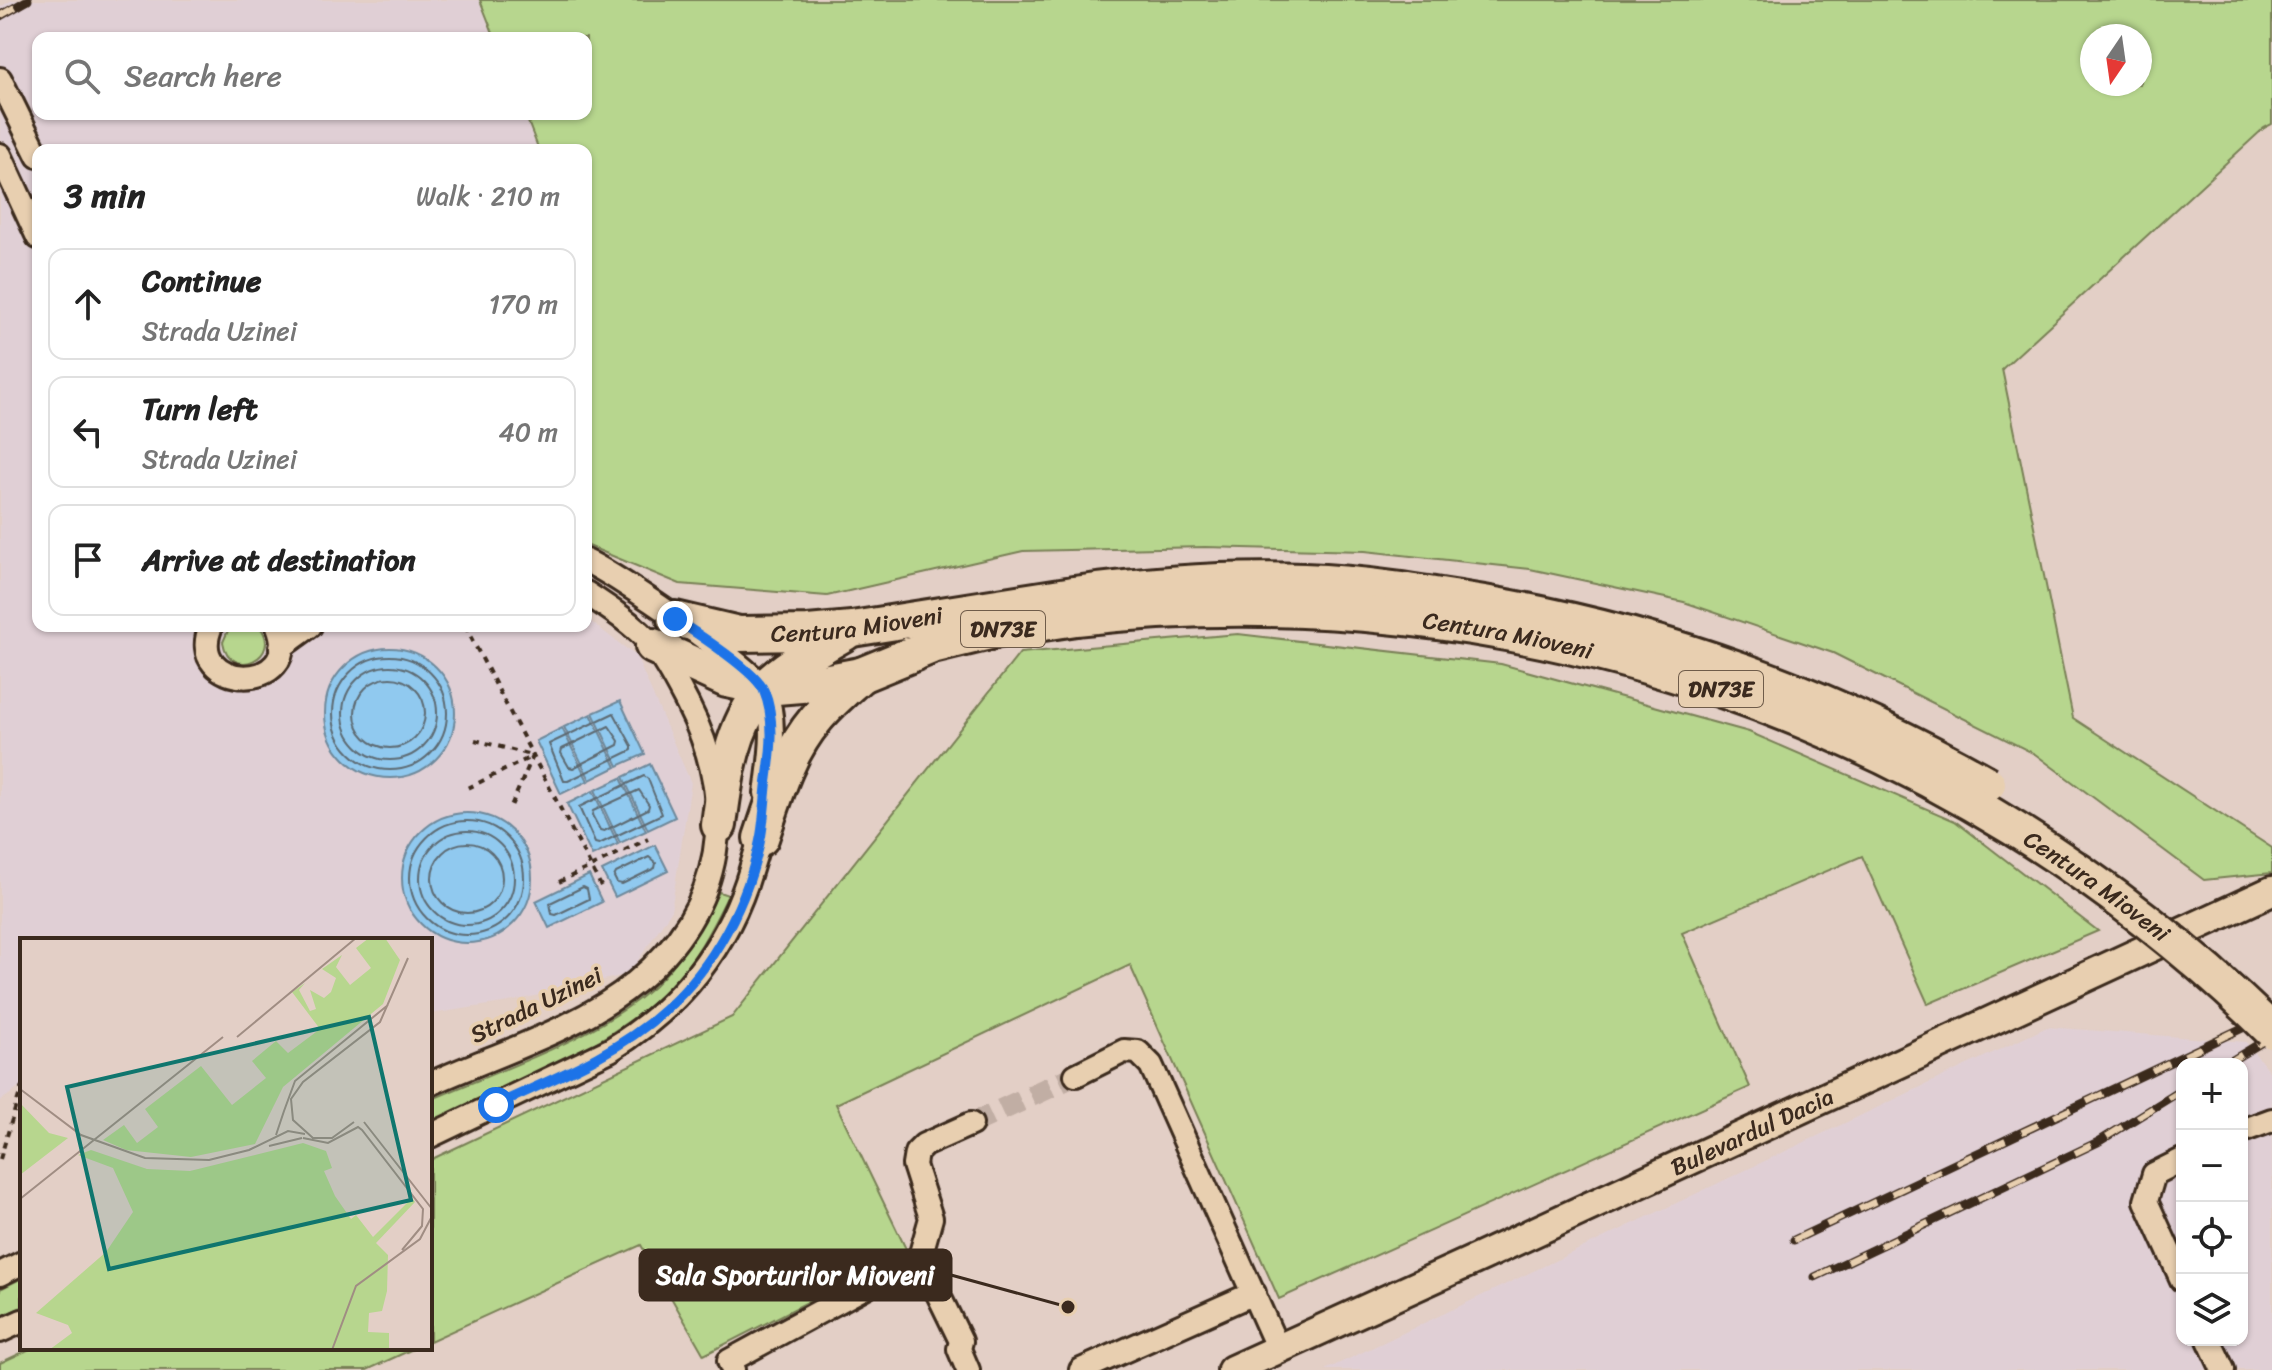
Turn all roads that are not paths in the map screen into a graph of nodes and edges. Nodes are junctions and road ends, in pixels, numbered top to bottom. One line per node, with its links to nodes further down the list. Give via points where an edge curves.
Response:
1 (0, 79): 2 (street)
2 (32, 144)
3 (0, 155): 4 (street)
4 (32, 224)
5 (592, 565): 8 (street)
6 (592, 597): 12 (street, Strada Uzinei)
7 (1075, 606): 9 (highway, Centura Mioveni / DN73E); 13 (highway, Centura Mioveni / DN73E, via 932,646); 18 (highway, Centura Mioveni / DN73E, bridge, via 1123,588 1304,581 1374,587 1583,622 1723,662 1858,718 2009,797 2137,884); 19 (highway, Centura Mioveni / DN73E, bridge, via 1285,609 1481,628 1600,652 1741,696 1908,768 2027,836 2137,911)
8 (675, 619): 9 (highway, Centura Mioveni / DN73E, via 739,634); 14 (street)
9 (852, 629): 14 (highway, DN73E)
10 (209, 632): 11 (street, via 207,643 216,665 236,678 260,676 270,669 277,659)
11 (279, 636)
12 (653, 646): 14 (highway, Centura Mioveni / DN73E, via 727,680); 15 (street, Strada Uzinei, via 701,733 711,762)
13 (861, 675): 14 (highway, Centura Mioveni / DN73E); 16 (highway, DN73E, via 802,739)
14 (764, 688): 15 (highway, DN73E, via 746,713 731,755); 16 (street, via 772,734)
15 (719, 825): 21 (street, Strada Uzinei, via 712,869 692,917 636,982 553,1030)
16 (761, 838): 25 (street, via 729,927 668,1008 610,1050)
17 (2272, 891): 36 (main road, Bulevardul Dacia)
18 (2272, 998)
19 (2272, 1031)
20 (1076, 1075): 31 (street, via 1124,1051 1138,1052 1151,1065)
21 (432, 1083)
22 (2272, 1120): 24 (street)
23 (971, 1124): 27 (street, via 916,1153 914,1165 931,1218)
24 (2245, 1130)
25 (432, 1135)
26 (2176, 1163): 30 (street, via 2154,1174 2146,1201)
27 (920, 1257): 34 (street); 37 (street)
28 (20, 1264): 29 (street)
29 (0, 1274)
30 (2179, 1274)
31 (1254, 1293): 36 (street); 40 (street)
32 (20, 1322): 33 (street)
33 (0, 1331)
34 (961, 1341): 38 (street); 39 (street, via 970,1344)
35 (2212, 1346): 42 (street)
36 (1278, 1349): 41 (main road, Bulevardul Dacia)
37 (731, 1366)
38 (968, 1370)
39 (984, 1370)
40 (1081, 1370)
41 (1232, 1370)
42 (2223, 1370)

